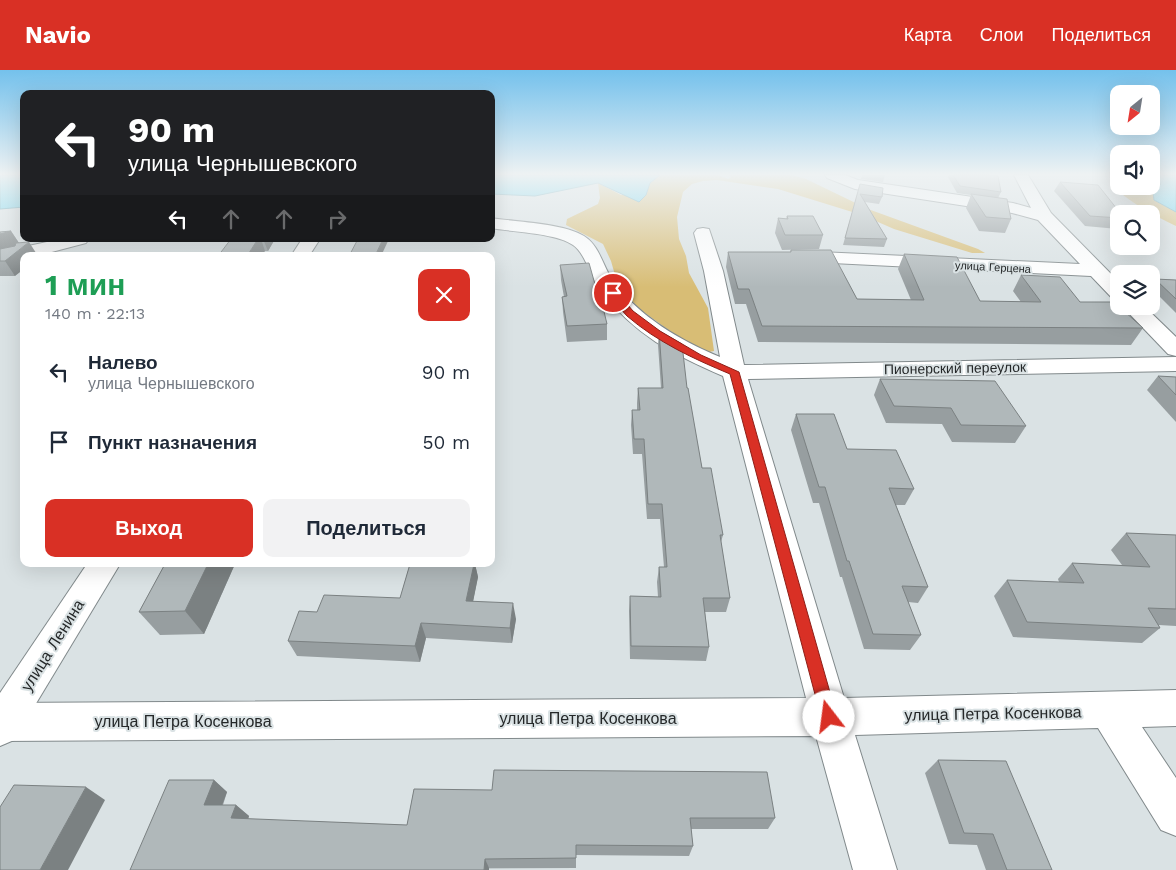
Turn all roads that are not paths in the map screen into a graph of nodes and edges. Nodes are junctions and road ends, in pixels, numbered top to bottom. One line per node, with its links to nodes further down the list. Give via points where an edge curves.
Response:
1 (1030, 212): 3 (street)
2 (1042, 212): 3 (street)
3 (1044, 216): 11 (street)
4 (495, 224): 16 (street, via 577,239 586,247 604,282 630,313 698,357)
5 (69, 242): 7 (street)
6 (716, 250): 16 (street)
7 (29, 252)
8 (20, 254): 10 (street)
9 (780, 257): 11 (street, улица Герцена)
10 (0, 258)
11 (1094, 270): 12 (street)
12 (1110, 285)
13 (1141, 315): 14 (street)
14 (1176, 349)
15 (1176, 364): 16 (street, Пионерский переулок)
16 (734, 372): 20 (street)
17 (102, 567): 21 (street, улица Ленина)
18 (1176, 708): 19 (street, улица Петра Косенкова)
19 (1108, 710): 20 (street, улица Петра Косенкова); 22 (street)
20 (829, 717): 21 (street, улица Петра Косенкова); 23 (street)
21 (1, 724)
22 (1176, 815)
23 (875, 870)

